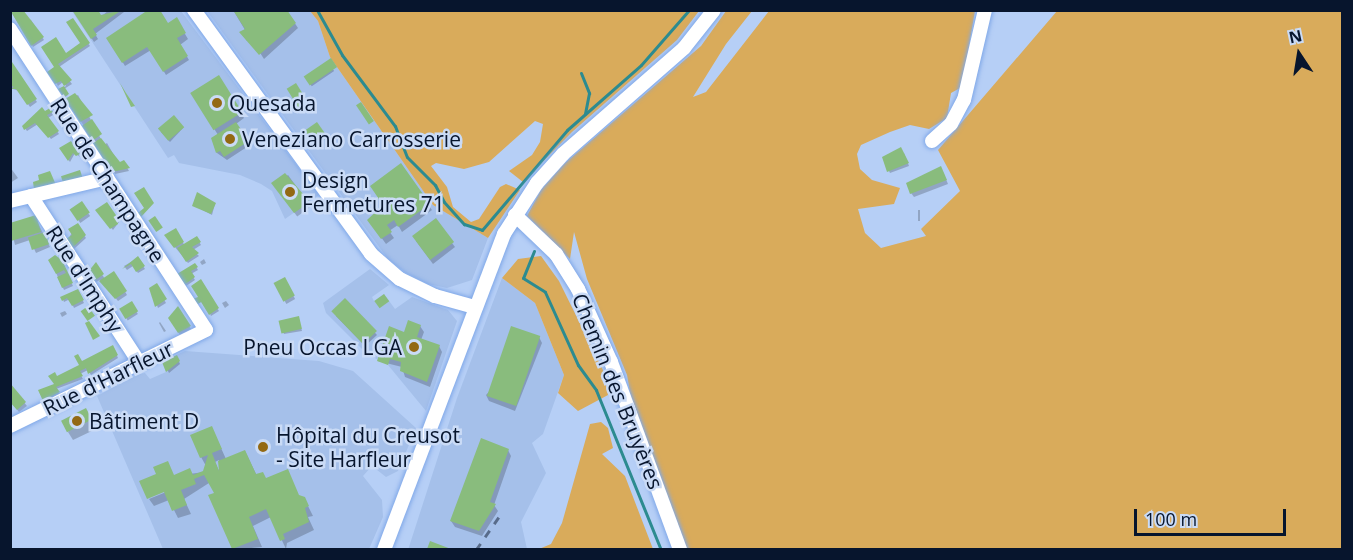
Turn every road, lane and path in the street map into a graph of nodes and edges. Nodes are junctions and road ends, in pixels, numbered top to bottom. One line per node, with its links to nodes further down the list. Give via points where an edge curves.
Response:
1 (194, 10): 10 (street, via 371,254 400,279 435,296)
2 (714, 10): 9 (street, via 684,48 563,154)
3 (985, 10): 5 (street, via 964,100 951,124)
4 (10, 29): 6 (street, Rue de Champagne)
5 (932, 141)
6 (107, 178): 7 (street); 11 (street, Rue de Champagne)
7 (31, 196): 8 (street); 12 (street, Rue d'Imphy)
8 (10, 201)
9 (515, 215): 10 (street); 15 (street, Chemin des Bruyères, via 556,254 587,308)
10 (475, 307): 14 (street)
11 (206, 330): 12 (street, Rue d'Harfleur)
12 (139, 362): 13 (street, Rue d'Harfleur)
13 (12, 422)
14 (384, 549)
15 (680, 549)

